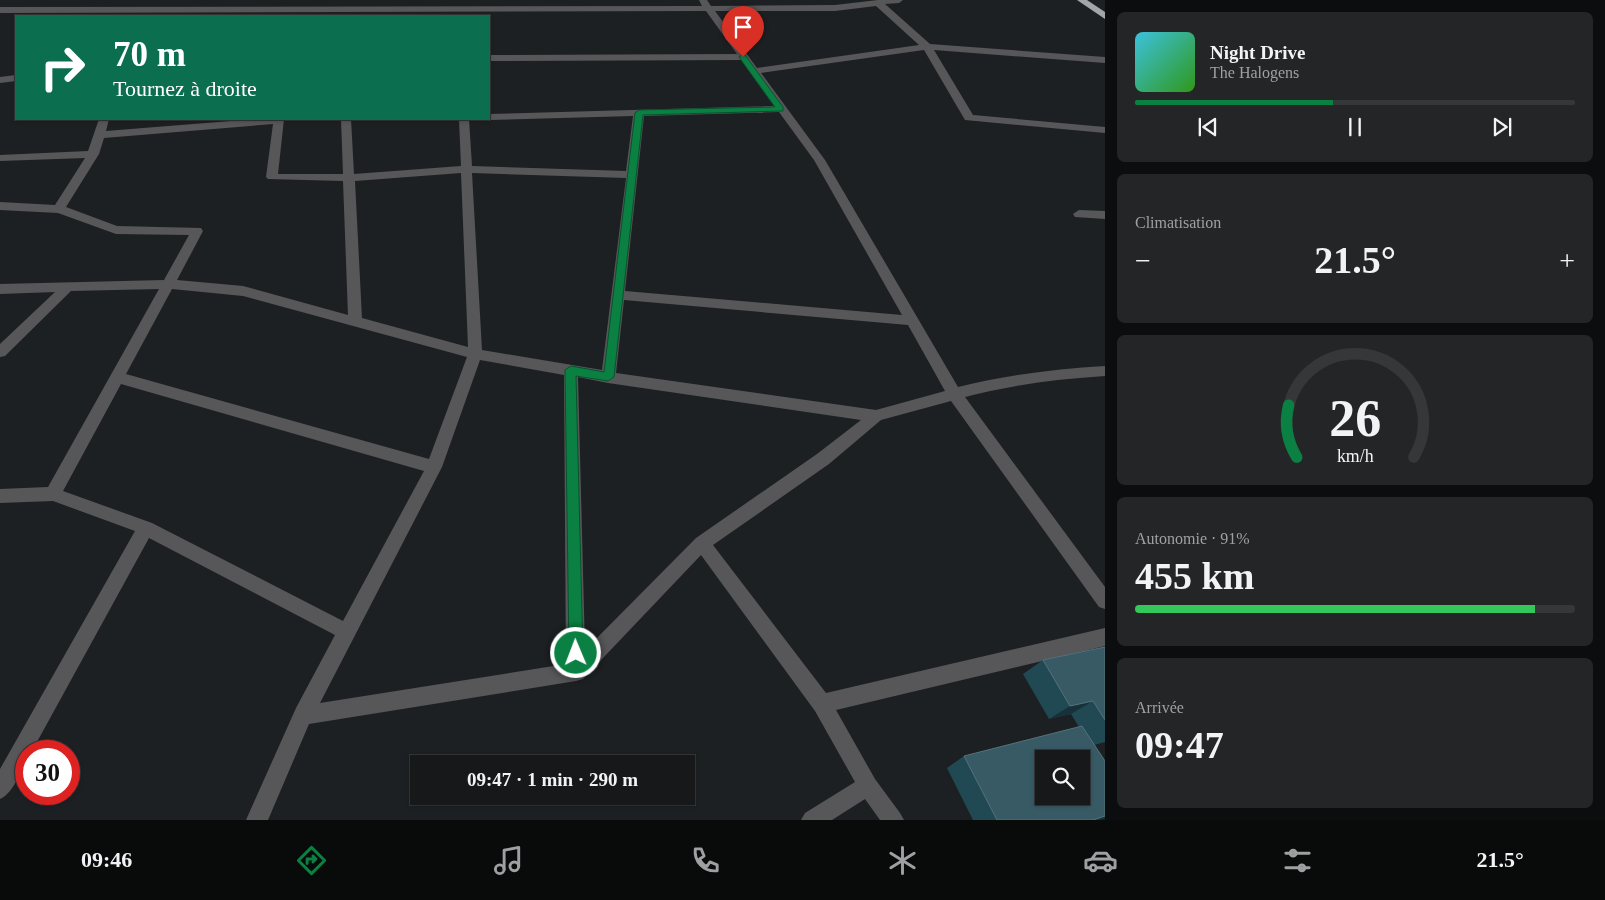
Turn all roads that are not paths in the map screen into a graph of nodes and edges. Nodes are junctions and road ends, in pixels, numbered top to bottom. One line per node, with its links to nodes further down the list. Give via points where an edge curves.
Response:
1 (60, 0): 12 (street)
2 (161, 0): 14 (street)
3 (326, 0): 10 (street)
4 (899, 0): 6 (street)
5 (1081, 0): 16 (highway)
6 (878, 2): 9 (street, via 835,8); 17 (street)
7 (492, 4): 8 (street); 13 (street)
8 (624, 4): 9 (street)
9 (704, 4): 18 (street)
10 (319, 9): 13 (street); 15 (street)
11 (0, 10): 12 (street)
12 (57, 10): 14 (street)
13 (459, 12)
14 (145, 13): 15 (street)
15 (293, 13)
16 (1105, 16)
17 (927, 47): 20 (street); 21 (street); 31 (street, via 969,118)
18 (743, 57): 19 (street); 21 (street)
19 (490, 58)
20 (1105, 60)
21 (753, 71): 24 (street)
22 (15, 78): 23 (street)
23 (0, 80)
24 (780, 109): 25 (street); 47 (street, via 819,160)
25 (639, 113): 26 (street); 36 (street)
26 (490, 117)
27 (104, 120): 32 (street)
28 (279, 120): 32 (street); 37 (street, via 272,177)
29 (346, 120): 37 (street)
30 (464, 120): 35 (street)
31 (1105, 130)
32 (99, 135): 33 (street)
33 (93, 154): 34 (street); 39 (street)
34 (0, 158)
35 (466, 170): 36 (street); 37 (street); 49 (street)
36 (632, 175): 45 (street)
37 (349, 178): 46 (street)
38 (0, 206): 39 (street)
39 (59, 209): 42 (street, via 116,230 197,231)
40 (1079, 214): 41 (street)
41 (1105, 214)
42 (168, 284): 43 (street); 46 (street, via 242,291); 52 (street)
43 (69, 286): 44 (street); 48 (street)
44 (0, 289)
45 (618, 295): 47 (street); 53 (street)
46 (355, 321): 49 (street)
47 (913, 322): 54 (street)
48 (0, 352)
49 (475, 354): 50 (street); 56 (street)
50 (571, 370): 53 (street); 64 (street)
51 (1105, 371): 54 (street, via 1010,381)
52 (117, 377): 56 (street); 57 (street)
53 (608, 377): 55 (street)
54 (955, 395): 55 (street); 61 (street)
55 (876, 416): 60 (street, via 823,459)
56 (434, 467): 62 (street)
57 (53, 494): 58 (street); 59 (street)
58 (2, 500)
59 (146, 528): 62 (street); 68 (street)
60 (702, 543): 64 (street); 65 (street)
61 (1105, 601)
62 (347, 632): 66 (street)
63 (1105, 637): 65 (street)
64 (576, 672): 66 (street)
65 (822, 704): 67 (street)
66 (303, 715): 69 (street)
67 (868, 786): 70 (street); 71 (street)
68 (0, 789)
69 (257, 820)
70 (812, 820)
71 (893, 820)

